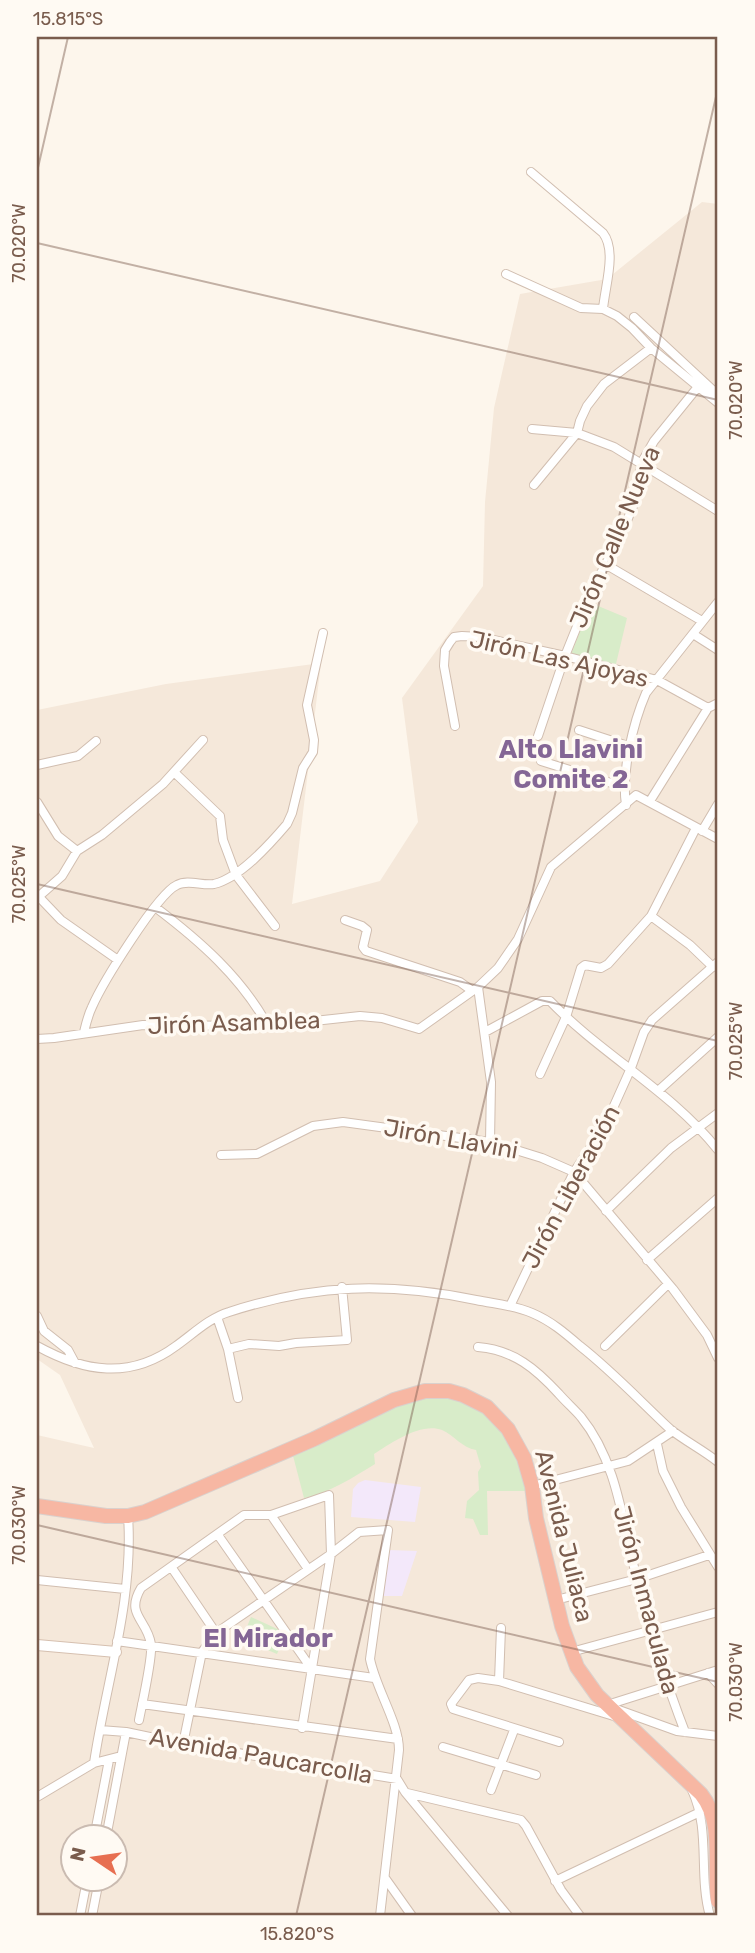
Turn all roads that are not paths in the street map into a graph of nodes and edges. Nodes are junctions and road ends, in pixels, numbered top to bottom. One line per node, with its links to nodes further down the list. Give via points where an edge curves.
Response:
1 (531, 172): 3 (street, via 609,241)
2 (506, 274): 3 (street, via 581,308)
3 (603, 309): 5 (street, via 632,328)
4 (634, 317): 7 (street)
5 (651, 348): 6 (street); 10 (street, via 604,384 587,406)
6 (697, 388): 8 (street); 11 (street, Jirón Calle Nueva)
7 (718, 395)
8 (718, 403)
9 (532, 429): 10 (street)
10 (577, 433): 11 (street); 12 (street)
11 (642, 462): 13 (street); 14 (street, Jirón Calle Nueva, via 633,506)
12 (534, 485)
13 (718, 511)
14 (605, 564): 16 (street); 20 (street, Jirón Calle Nueva)
15 (718, 602): 16 (street)
16 (702, 621): 18 (street)
17 (323, 633): 41 (street, via 307,705 313,752 303,768 292,813 279,833)
18 (693, 634): 19 (street); 21 (street)
19 (718, 650)
20 (565, 656): 21 (street, Jirón Las Ajoyas); 24 (street, Jirón Las Ajoyas, via 480,637 454,637 445,650 443,673); 26 (street, Jirón Calle Nueva)
21 (656, 680): 23 (street, Jirón Las Ajoyas); 29 (street, via 640,708)
22 (718, 703): 23 (street)
23 (708, 708): 34 (street)
24 (455, 726)
25 (579, 730): 29 (street)
26 (538, 736)
27 (203, 740): 32 (street)
28 (96, 741): 31 (street, via 83,754)
29 (631, 747): 33 (street)
30 (541, 761): 33 (street)
31 (37, 765)
32 (174, 772): 40 (street); 41 (street, via 220,816)
33 (624, 787): 37 (street)
34 (650, 801): 37 (street, via 636,795); 38 (street)
35 (37, 802): 40 (street, via 58,836)
36 (718, 804): 38 (street)
37 (626, 806): 49 (street, via 551,867 507,958)
38 (699, 829): 39 (street); 44 (street)
39 (718, 839)
40 (76, 851): 42 (street, via 62,876)
41 (236, 875): 43 (street, via 211,884 177,885); 46 (street)
42 (38, 897): 47 (street, via 61,920)
43 (155, 907): 47 (street); 51 (street, via 231,973)
44 (651, 916): 48 (street); 50 (street, via 608,964 581,968)
45 (345, 920): 49 (street, via 367,930 366,951)
46 (275, 926)
47 (118, 960): 52 (street, via 91,1008)
48 (716, 964): 56 (street, Jirón Liberación, via 652,1020)
49 (474, 988): 51 (street, Jirón Asamblea, via 416,1029 360,1016); 53 (street)
50 (566, 1017): 53 (street, via 550,1001 541,1001); 56 (street); 57 (street)
51 (268, 1026): 52 (street, Jirón Asamblea, via 143,1025)
52 (84, 1032): 55 (street, Jirón Asamblea)
53 (485, 1032): 61 (street, via 491,1082)
54 (718, 1037): 58 (street)
55 (37, 1039)
56 (631, 1068): 58 (street); 64 (street, Jirón Liberación, via 605,1126)
57 (540, 1074)
58 (658, 1091): 60 (street)
59 (718, 1113): 60 (street)
60 (701, 1128): 62 (street); 66 (street, via 671,1148)
61 (490, 1142): 63 (street, Jirón Llavini, via 342,1122 313,1126 257,1154); 64 (street, Jirón Llavini)
62 (718, 1150)
63 (221, 1155)
64 (574, 1172): 66 (street, Jirón Llavini); 70 (street, Jirón Liberación)
65 (718, 1198): 67 (street)
66 (606, 1211): 67 (street, Jirón Llavini)
67 (647, 1259): 68 (street, Jirón Llavini)
68 (668, 1284): 74 (street); 77 (street, Jirón Llavini, via 707,1335)
69 (342, 1287): 70 (street, via 444,1292); 72 (street, via 277,1297); 76 (street, via 347,1340)
70 (510, 1306): 80 (street, via 558,1326)
71 (37, 1316): 78 (street, via 44,1331 68,1350)
72 (217, 1317): 76 (street); 78 (street, via 166,1353 132,1367 117,1370)
73 (37, 1346): 78 (street)
74 (606, 1346)
75 (478, 1347): 83 (street, Jirón Inmaculada, via 505,1352 541,1374 581,1417)
76 (228, 1349): 79 (street)
77 (718, 1358)
78 (75, 1363)
79 (239, 1398)
80 (673, 1431): 81 (street); 82 (street)
81 (657, 1444): 83 (street); 90 (street, via 663,1471)
82 (718, 1462)
83 (609, 1467): 84 (street); 94 (street, Jirón Inmaculada)
84 (532, 1486): 86 (highway, Avenida Juliaca, via 520,1448 487,1407 449,1391 425,1391 394,1400 158,1508); 98 (highway, Avenida Juliaca)
85 (37, 1506): 86 (highway, Avenida Juliaca)
86 (128, 1516): 96 (street)
87 (271, 1516): 88 (street, via 244,1514); 89 (street, via 329,1496); 93 (street)
88 (218, 1535): 92 (street); 97 (street)
89 (331, 1554): 93 (street); 108 (street); 111 (street, via 362,1530 388,1530 370,1659)
90 (709, 1555): 91 (street); 94 (street)
91 (718, 1567)
92 (172, 1568): 102 (street); 104 (street, via 141,1588 135,1598 134,1609)
93 (308, 1569): 97 (street)
94 (637, 1579): 98 (street); 101 (street, Jirón Inmaculada)
95 (37, 1580): 96 (street)
96 (125, 1589): 105 (street)
97 (264, 1598): 102 (street); 108 (street)
98 (556, 1600): 107 (highway, Avenida Juliaca)
99 (718, 1612): 101 (street)
100 (501, 1628): 112 (street)
101 (651, 1631): 107 (street); 114 (street, Jirón Inmaculada)
102 (216, 1633): 106 (street)
103 (37, 1645): 105 (street)
104 (151, 1646): 105 (street); 106 (street); 115 (street)
105 (117, 1647): 121 (street)
106 (202, 1652): 108 (street); 117 (street)
107 (571, 1652): 116 (highway, Avenida Juliaca, via 583,1676)
108 (311, 1669): 111 (street); 120 (street)
109 (718, 1670): 110 (street)
110 (708, 1673): 113 (street); 114 (street)
111 (374, 1678): 126 (street)
112 (499, 1681): 119 (street); 122 (street, via 469,1680 451,1708)
113 (718, 1684)
114 (668, 1687): 116 (street); 124 (street, Jirón Inmaculada)
115 (142, 1704): 117 (street); 118 (street)
116 (607, 1705): 119 (highway, Avenida Juliaca); 124 (street)
117 (190, 1710): 120 (street); 128 (street)
118 (139, 1720)
119 (625, 1720): 139 (highway, Avenida Juliaca, via 701,1794)
120 (302, 1728): 126 (street)
121 (100, 1730): 123 (street, Avenida Paucarcolla); 132 (street)
122 (514, 1730): 127 (street); 133 (street)
123 (126, 1732): 128 (street, Avenida Paucarcolla); 130 (street)
124 (685, 1732): 125 (street)
125 (718, 1736)
126 (398, 1739): 135 (street)
127 (559, 1742)
128 (183, 1744): 135 (street, Avenida Paucarcolla)
129 (443, 1748): 133 (street)
130 (121, 1756): 131 (street, Avenida Paucarcolla); 141 (street)
131 (109, 1760): 132 (street, Avenida Paucarcolla); 140 (street)
132 (94, 1763): 138 (street, Avenida Paucarcolla)
133 (501, 1766): 134 (street); 136 (street)
134 (536, 1775)
135 (397, 1779): 137 (street); 142 (street)
136 (491, 1790)
137 (405, 1792): 143 (street, via 521,1820); 151 (street)
138 (37, 1797)
139 (709, 1808): 143 (street); 146 (highway, Avenida Juliaca, via 716,1827); 153 (street, via 704,1829)
140 (97, 1824)
141 (109, 1824)
142 (385, 1878): 149 (street); 150 (street)
143 (555, 1881): 152 (street)
144 (84, 1894): 147 (street)
145 (96, 1894): 148 (street)
146 (718, 1901)
147 (80, 1916)
148 (92, 1916)
149 (380, 1916)
150 (412, 1916)
151 (508, 1916)
152 (580, 1916)
153 (710, 1916)

